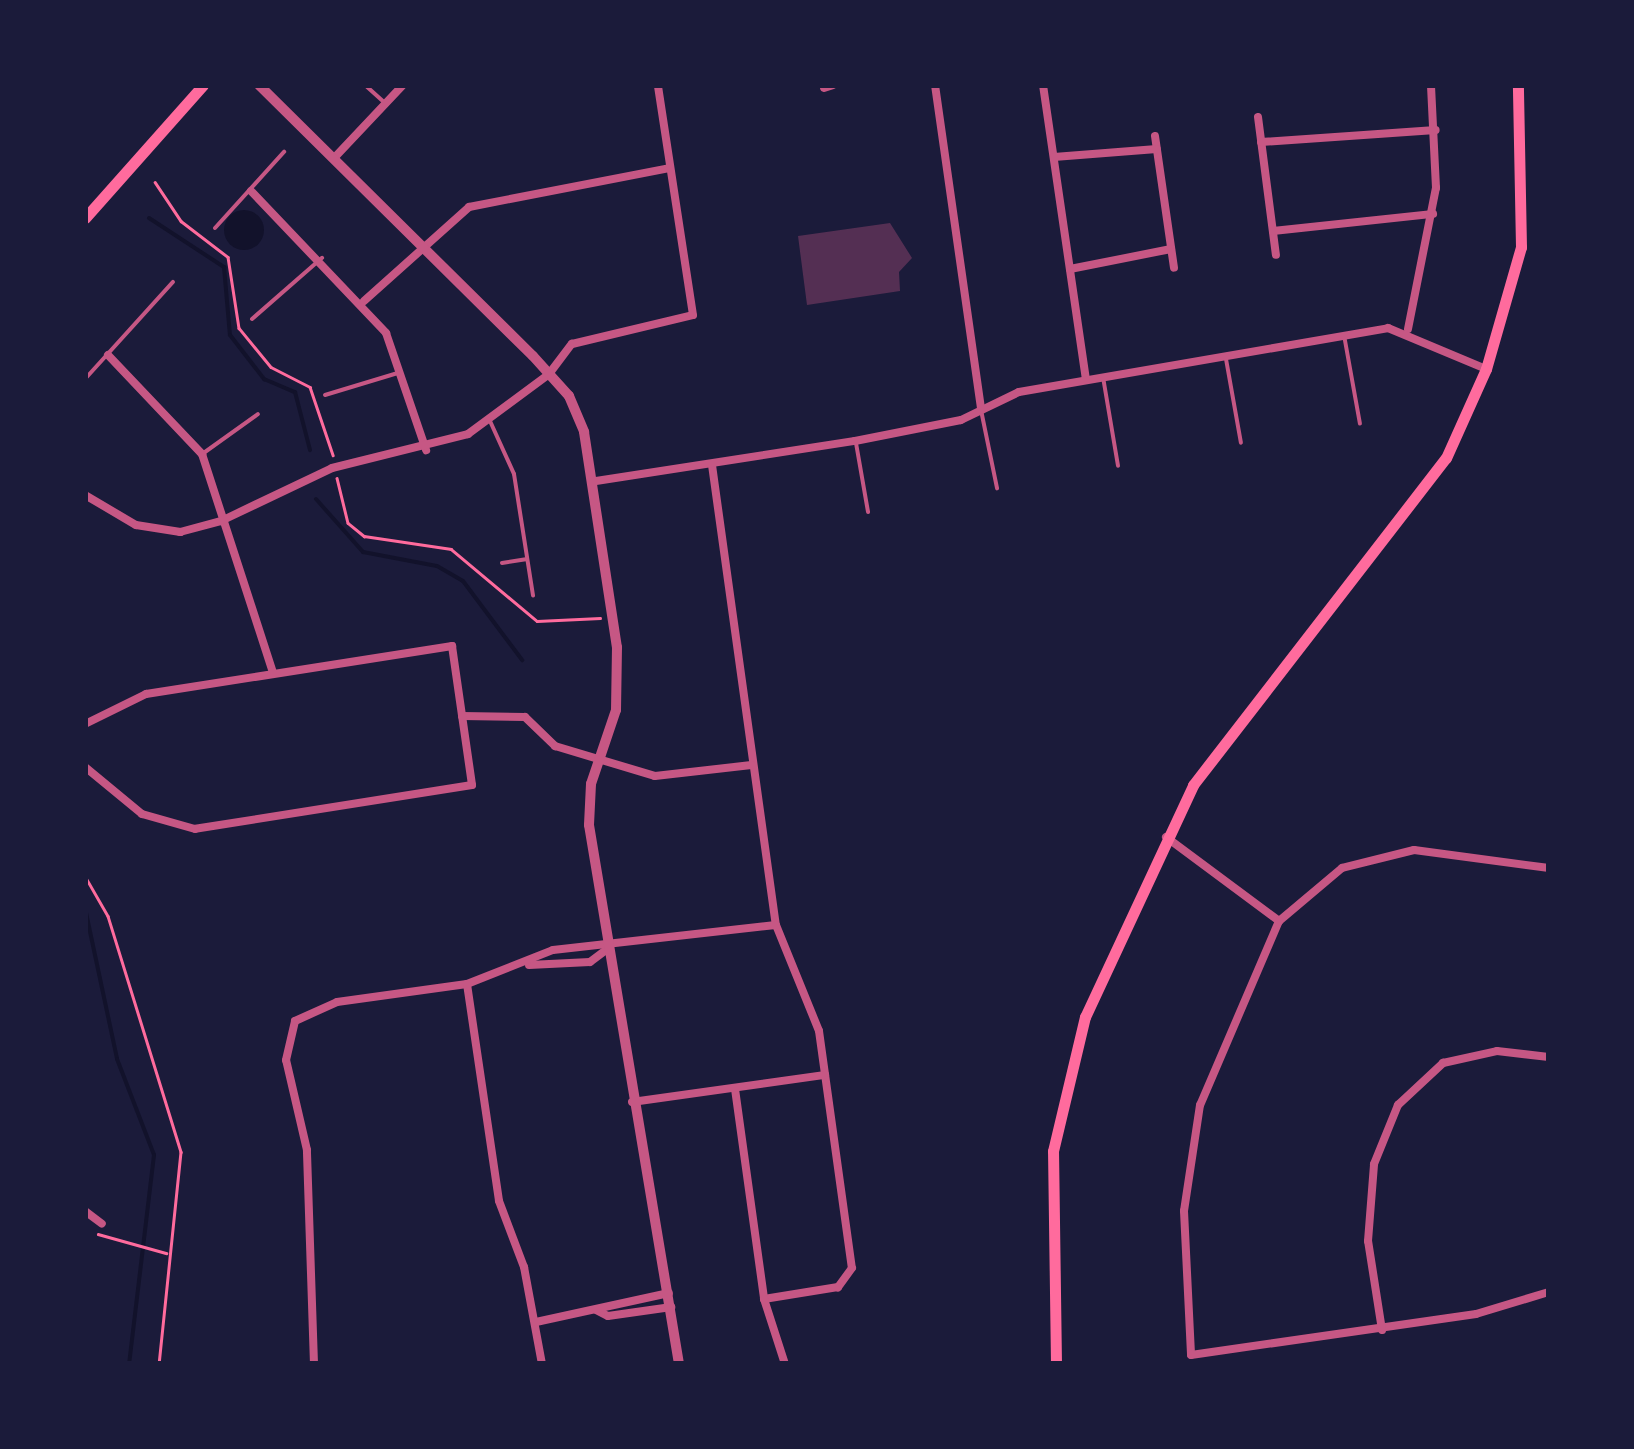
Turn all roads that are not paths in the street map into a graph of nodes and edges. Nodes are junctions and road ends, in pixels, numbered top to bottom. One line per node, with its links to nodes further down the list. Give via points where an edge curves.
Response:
1 (202, 85): 22 (main road)
2 (259, 85): 17 (street)
3 (366, 85): 10 (lane)
4 (404, 85): 10 (street)
5 (658, 85): 19 (street)
6 (935, 85): 45 (street)
7 (1044, 85): 18 (street)
8 (1431, 85): 12 (street)
9 (1518, 85): 38 (main road, via 1520,247)
10 (386, 104): 17 (street)
11 (1258, 117): 14 (street)
12 (1436, 130): 14 (street); 21 (street)
13 (1155, 136): 15 (street)
14 (1261, 142): 24 (street)
15 (1157, 148): 18 (street); 26 (street)
16 (284, 152): 20 (lane)
17 (336, 156): 25 (street)
18 (1054, 158): 30 (street)
19 (670, 168): 25 (street, via 469,207); 40 (street, via 693,315 572,344)
20 (251, 190): 23 (lane); 28 (street)
21 (1434, 214): 24 (street); 34 (street)
22 (85, 218)
23 (215, 228)
24 (1273, 232): 27 (street)
25 (426, 247): 32 (street); 40 (street)
26 (1171, 249): 29 (street); 30 (street)
27 (1276, 255)
28 (322, 258): 32 (street); 33 (lane)
29 (1174, 268)
30 (1070, 269): 43 (street)
31 (173, 282): 36 (lane)
32 (364, 301): 39 (street)
33 (252, 319)
34 (1408, 329): 35 (street); 38 (street)
35 (1344, 334): 37 (street); 48 (lane)
36 (108, 355): 42 (lane); 52 (street)
37 (1226, 355): 41 (street); 50 (lane)
38 (1486, 369): 69 (main road, via 1446,458 1403,521 1286,654)
39 (403, 372): 44 (lane); 51 (street)
40 (550, 374): 47 (street); 55 (street, via 569,396)
41 (1103, 376): 43 (street); 54 (lane)
42 (85, 380)
43 (1086, 380): 45 (street, via 1019,392)
44 (325, 394)
45 (981, 410): 49 (street); 56 (lane)
46 (258, 414): 52 (lane)
47 (490, 421): 51 (street); 60 (lane, via 510,459)
48 (1360, 424)
49 (855, 441): 53 (street); 58 (lane)
50 (1241, 443)
51 (426, 450): 59 (street, via 332,468)
52 (202, 454): 59 (street)
53 (712, 465): 55 (street); 67 (street)
54 (1118, 466)
55 (596, 481): 66 (street, via 618,647 616,710)
56 (997, 488)
57 (85, 496): 59 (street, via 136,525 180,532)
58 (868, 512)
59 (221, 521): 63 (street)
60 (526, 559): 61 (lane); 62 (lane)
61 (502, 563)
62 (533, 596)
63 (272, 670): 64 (street, via 452,646); 65 (street, via 146,694)
64 (462, 716): 66 (street, via 525,718 554,746); 68 (street, via 472,785 195,828 142,814)
65 (85, 724)
66 (597, 762): 67 (street, via 655,776); 73 (street, via 589,825)
67 (751, 765): 72 (street)
68 (85, 767)
69 (1164, 836): 71 (street); 93 (main road, via 1065,1083 1048,1228)
70 (1549, 868): 71 (street, via 1414,850 1342,868)
71 (1278, 921): 88 (street, via 1200,1104 1184,1211 1191,1355)
72 (776, 925): 73 (street); 77 (street, via 792,984 819,1031)
73 (606, 950): 74 (street, via 553,950); 74 (street, via 590,962); 79 (street)
74 (530, 964): 75 (street)
75 (467, 984): 87 (street, via 499,1201); 89 (street, via 308,1010 289,1032 307,1150)
76 (1549, 1056): 88 (street, via 1497,1051 1443,1062 1398,1105 1374,1164 1368,1241)
77 (824, 1075): 78 (street); 84 (street, via 852,1268 838,1287)
78 (735, 1090): 79 (street); 84 (street)
79 (632, 1102): 83 (street)
80 (85, 1211): 81 (street)
81 (102, 1224)
82 (1549, 1292): 88 (street)
83 (669, 1293): 85 (street); 86 (street)
84 (764, 1299): 92 (street)
85 (671, 1308): 86 (street, via 608,1316); 91 (street)
86 (596, 1310): 87 (street)
87 (536, 1322): 90 (street)
88 (1382, 1330)
89 (314, 1364)
90 (542, 1364)
91 (680, 1364)
92 (785, 1364)
93 (1056, 1364)

